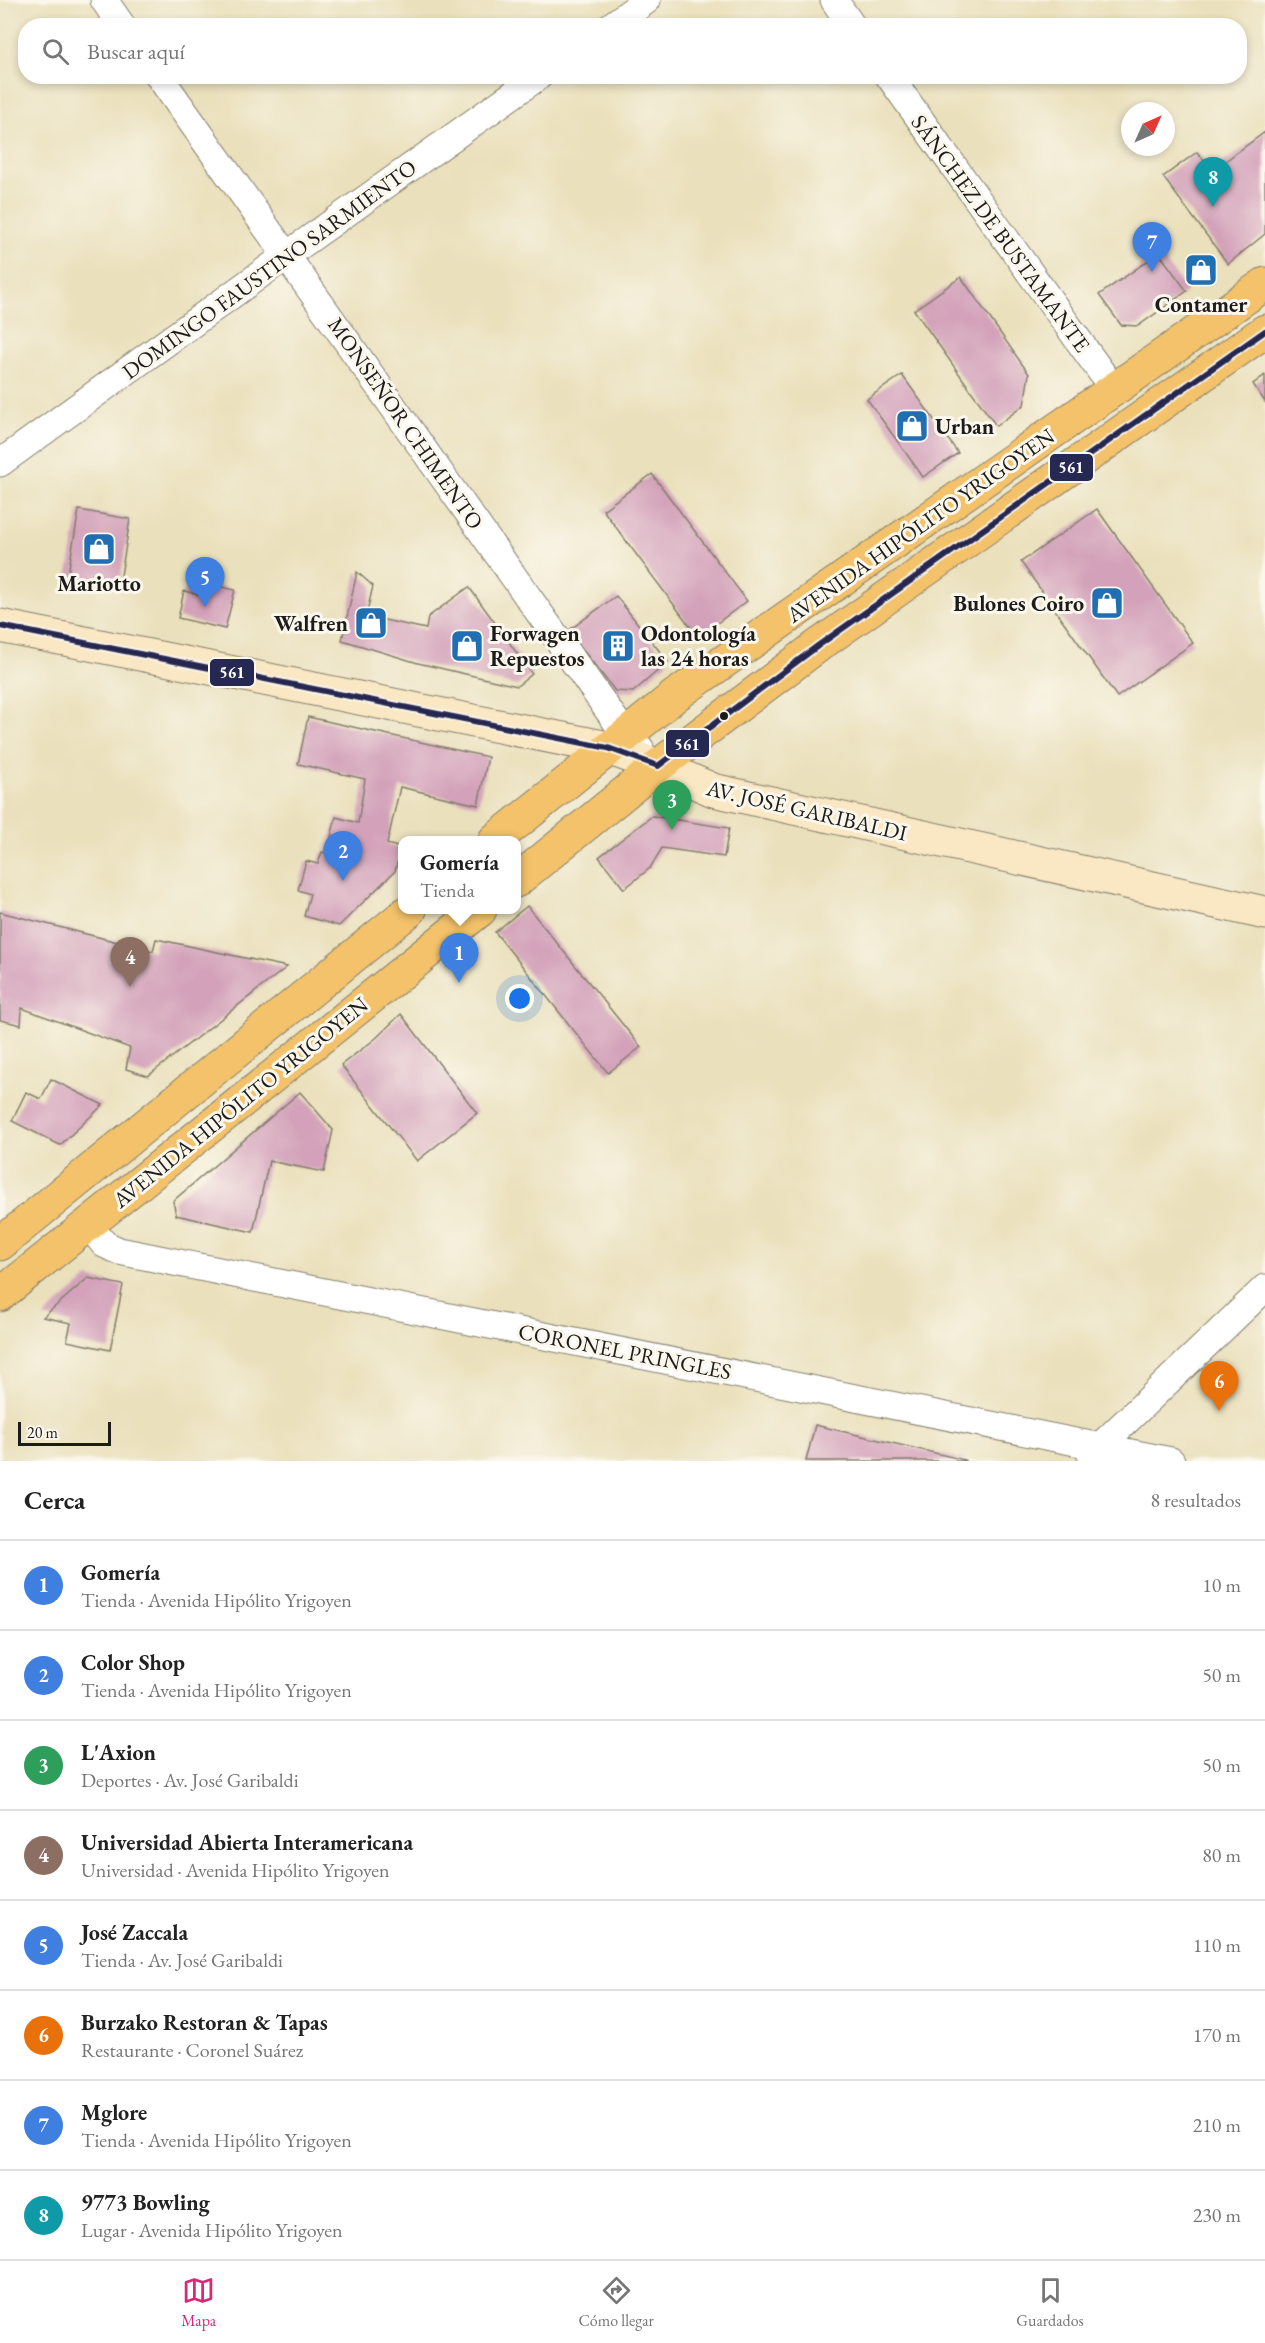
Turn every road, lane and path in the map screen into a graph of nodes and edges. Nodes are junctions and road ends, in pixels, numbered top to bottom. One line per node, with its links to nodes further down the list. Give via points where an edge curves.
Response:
1 (104, 0): 4 (street)
2 (648, 0): 5 (street)
3 (834, 0): 6 (street)
4 (116, 18)
5 (622, 18)
6 (846, 18)
7 (165, 84): 10 (street, MONSEÑOR CHIMENTO)
8 (528, 84): 10 (street, DOMINGO FAUSTINO SARMIENTO)
9 (895, 84): 13 (street, SÁNCHEZ DE BUSTAMANTE)
10 (287, 255): 14 (street, DOMINGO FAUSTINO SARMIENTO); 16 (street, MONSEÑOR CHIMENTO)
11 (1265, 284): 13 (main road, AVENIDA HIPÓLITO YRIGOYEN)
12 (1265, 331): 17 (main road, AVENIDA HIPÓLITO YRIGOYEN, via 819,645)
13 (1114, 390): 16 (main road, AVENIDA HIPÓLITO YRIGOYEN, via 686,688)
14 (0, 463)
15 (0, 626): 16 (main road, AV. JOSÉ GARIBALDI)
16 (617, 741): 17 (main road, AV. JOSÉ GARIBALDI); 18 (main road, AVENIDA HIPÓLITO YRIGOYEN)
17 (658, 766): 19 (main road, AVENIDA HIPÓLITO YRIGOYEN); 20 (main road, AV. JOSÉ GARIBALDI, via 713,790)
18 (500, 836)
19 (521, 876)
20 (1265, 913)
21 (404, 914): 24 (main road, AVENIDA HIPÓLITO YRIGOYEN)
22 (474, 914): 23 (main road, AVENIDA HIPÓLITO YRIGOYEN)
23 (88, 1224): 26 (main road, AVENIDA HIPÓLITO YRIGOYEN); 27 (street, CORONEL PRINGLES, via 104,1244 119,1251)
24 (3, 1237)
25 (1265, 1288): 27 (street)
26 (0, 1295)
27 (1093, 1453): 28 (street, CORONEL PRINGLES)
28 (1171, 1461)

